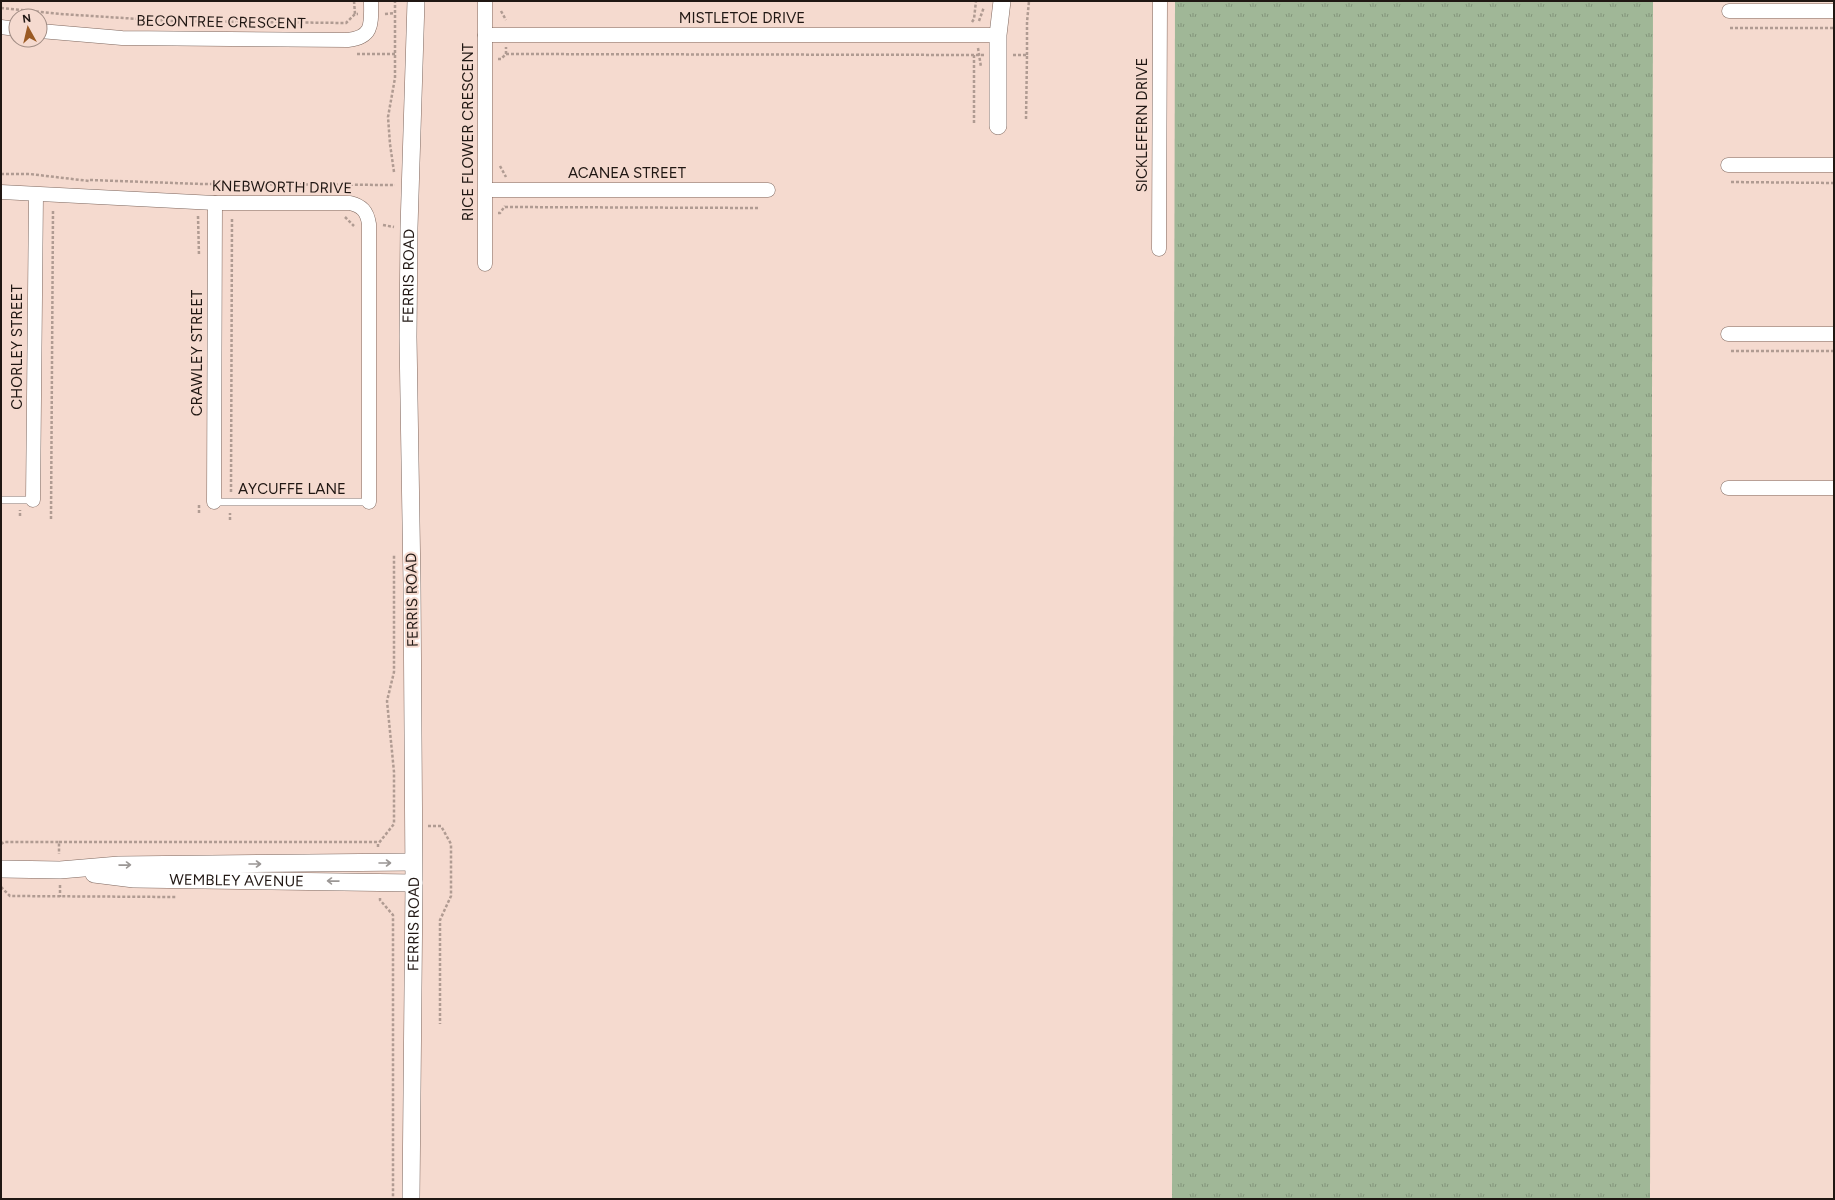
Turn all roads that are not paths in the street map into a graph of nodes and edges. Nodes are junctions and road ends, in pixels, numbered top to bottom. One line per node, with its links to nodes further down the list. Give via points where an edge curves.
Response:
1 (416, 1): 29 (street, FERRIS ROAD, via 408,337)
2 (485, 1): 9 (street, RICE FLOWER CRESCENT)
3 (1002, 1): 10 (street)
4 (1160, 1): 19 (street, SICKLEFERN DRIVE)
5 (371, 7): 8 (street, BECONTREE CRESCENT, via 369,29 364,36 348,40 122,38)
6 (1729, 11): 7 (street)
7 (1834, 11)
8 (48, 32)
9 (485, 35): 10 (street, MISTLETOE DRIVE); 14 (street, RICE FLOWER CRESCENT)
10 (998, 35): 11 (street)
11 (998, 126)
12 (1728, 165): 13 (street)
13 (1834, 165)
14 (486, 190): 15 (street, ACANEA STREET); 20 (street, RICE FLOWER CRESCENT)
15 (768, 190)
16 (1, 192): 17 (street, KNEBWORTH DRIVE)
17 (36, 195): 18 (street, KNEBWORTH DRIVE); 26 (street, CHORLEY STREET)
18 (215, 203): 27 (street, CRAWLEY STREET); 28 (street, KNEBWORTH DRIVE, via 350,203 358,205 368,215)
19 (1159, 249)
20 (485, 264)
21 (1728, 334): 22 (street)
22 (1834, 334)
23 (1728, 488): 24 (street)
24 (1834, 488)
25 (1, 500): 26 (lane)
26 (33, 500)
27 (214, 502): 28 (lane, AYCUFFE LANE)
28 (369, 502)
29 (413, 862): 31 (street, WEMBLEY AVENUE, one-way to 29, via 119,864); 32 (street, FERRIS ROAD)
30 (1, 869): 31 (street, WEMBLEY AVENUE)
31 (59, 870): 32 (street, WEMBLEY AVENUE, one-way to 31, via 134,879)
32 (414, 882): 33 (street, FERRIS ROAD)
33 (411, 1199)

